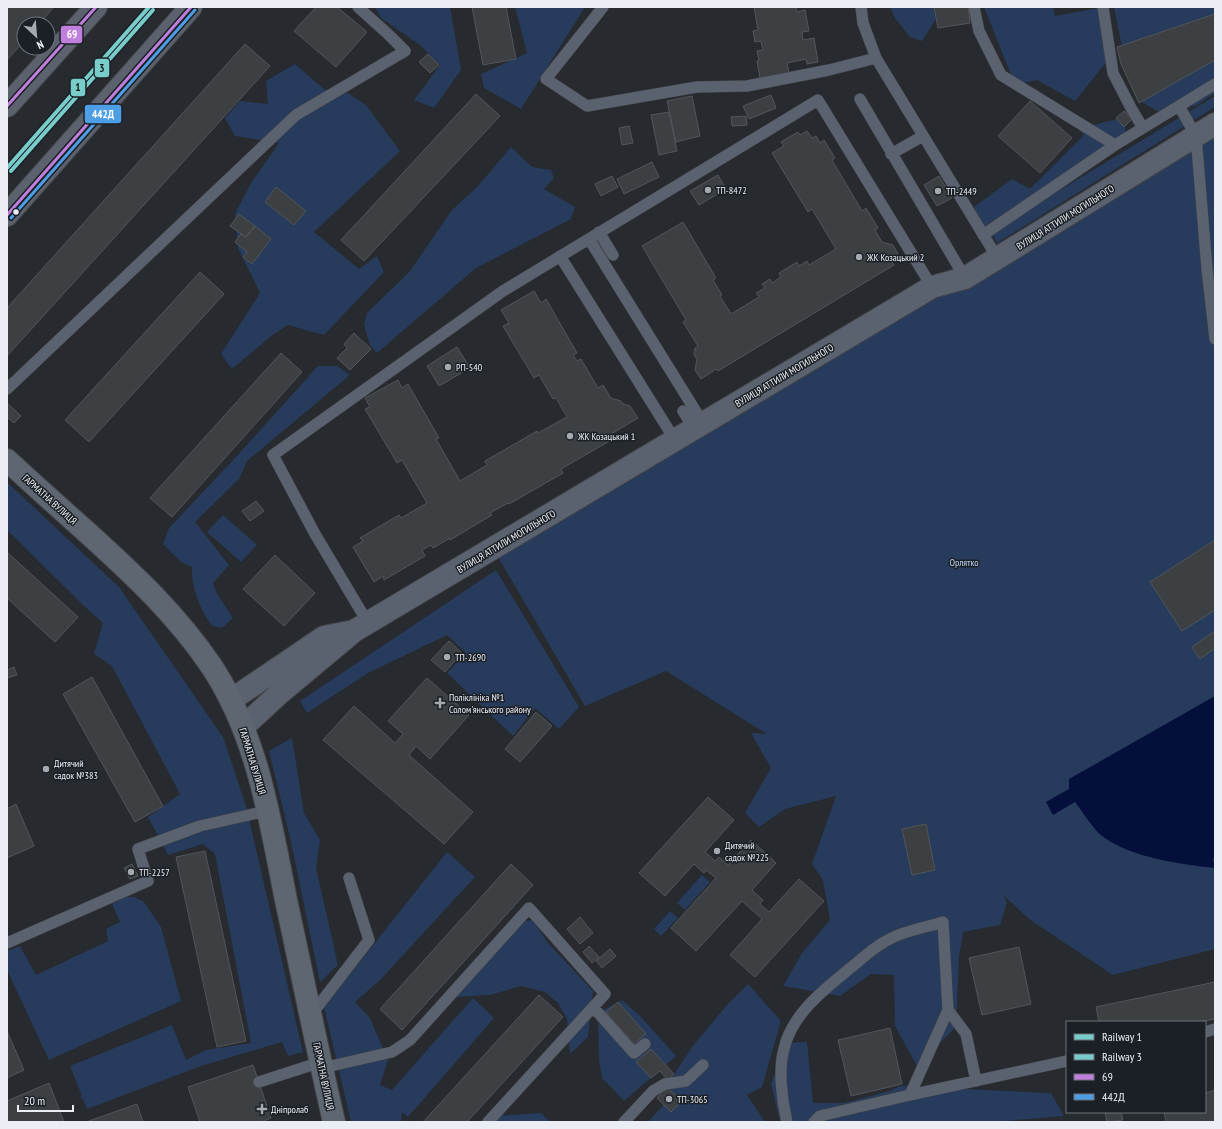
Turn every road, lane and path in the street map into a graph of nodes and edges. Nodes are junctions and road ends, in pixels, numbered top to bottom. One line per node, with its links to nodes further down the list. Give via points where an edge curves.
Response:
1 (96, 7): 11 (main road)
2 (191, 7): 19 (main road)
3 (358, 7): 29 (lane, via 405,51 296,115)
4 (603, 7): 8 (lane, via 546,79 587,106 697,88 747,86)
5 (861, 7): 8 (lane, via 863,23)
6 (974, 7): 17 (lane, via 979,31 1001,75)
7 (1103, 7): 14 (lane, via 1113,73)
8 (876, 58): 15 (lane)
9 (1215, 84): 12 (lane)
10 (860, 99): 18 (lane)
11 (7, 106)
12 (1179, 106): 14 (lane); 16 (lane)
13 (1215, 124): 16 (street, ВУЛИЦЯ АТТИЛИ МОГИЛЬНОГО)
14 (1143, 128): 17 (lane)
15 (923, 136): 18 (lane); 21 (lane)
16 (1196, 136): 25 (street, ВУЛИЦЯ АТТИЛИ МОГИЛЬНОГО); 28 (lane)
17 (1115, 145): 21 (lane)
18 (891, 154): 26 (lane)
19 (7, 215)
20 (599, 232): 22 (lane); 23 (lane); 27 (lane, via 818,100)
21 (983, 235): 25 (lane)
22 (589, 239): 24 (lane); 30 (lane)
23 (613, 255)
24 (560, 256): 31 (lane); 33 (lane, via 503,291 273,455)
25 (998, 259): 26 (street, ВУЛИЦЯ АТТИЛИ МОГИЛЬНОГО)
26 (966, 278): 27 (street, ВУЛИЦЯ АТТИЛИ МОГИЛЬНОГО)
27 (932, 287): 30 (street, ВУЛИЦЯ АТТИЛИ МОГИЛЬНОГО)
28 (1215, 339)
29 (7, 389)
30 (694, 421): 31 (street, ВУЛИЦЯ АТТИЛИ МОГИЛЬНОГО)
31 (675, 440): 33 (street, ВУЛИЦЯ АТТИЛИ МОГИЛЬНОГО)
32 (7, 460): 34 (street, ГАРМАТНА ВУЛИЦЯ, via 159,600 212,668)
33 (361, 627): 34 (street, ВУЛИЦЯ АТТИЛИ МОГИЛЬНОГО, via 324,637); 35 (street, ВУЛИЦЯ АТТИЛИ МОГИЛЬНОГО, via 281,692)
34 (231, 700): 35 (street, ГАРМАТНА ВУЛИЦЯ)
35 (243, 727): 36 (street, ГАРМАТНА ВУЛИЦЯ, via 256,764)
36 (267, 811): 38 (lane, via 200,826 138,848 148,880); 41 (street, ГАРМАТНА ВУЛИЦЯ)
37 (349, 878): 41 (lane, via 369,940)
38 (7, 943)
39 (593, 1006): 42 (lane, via 634,1053); 44 (lane, via 605,994 529,908 410,1040 392,1052); 50 (lane)
40 (948, 1010): 46 (lane, via 966,1034); 48 (lane); 52 (lane, via 943,922 896,936 876,947 823,991 806,1008 790,1032 783,1050 782,1101)
41 (310, 1016): 44 (street, ГАРМАТНА ВУЛИЦЯ)
42 (645, 1044)
43 (1066, 1061): 46 (lane)
44 (321, 1065): 47 (lane); 49 (street, ГАРМАТНА ВУЛИЦЯ)
45 (703, 1065): 51 (lane, via 686,1081 665,1084 653,1091)
46 (976, 1081): 48 (lane)
47 (258, 1082)
48 (910, 1096): 53 (lane, via 820,1116)
49 (334, 1122)
50 (488, 1122)
51 (624, 1122)
52 (786, 1122)
53 (814, 1122)

